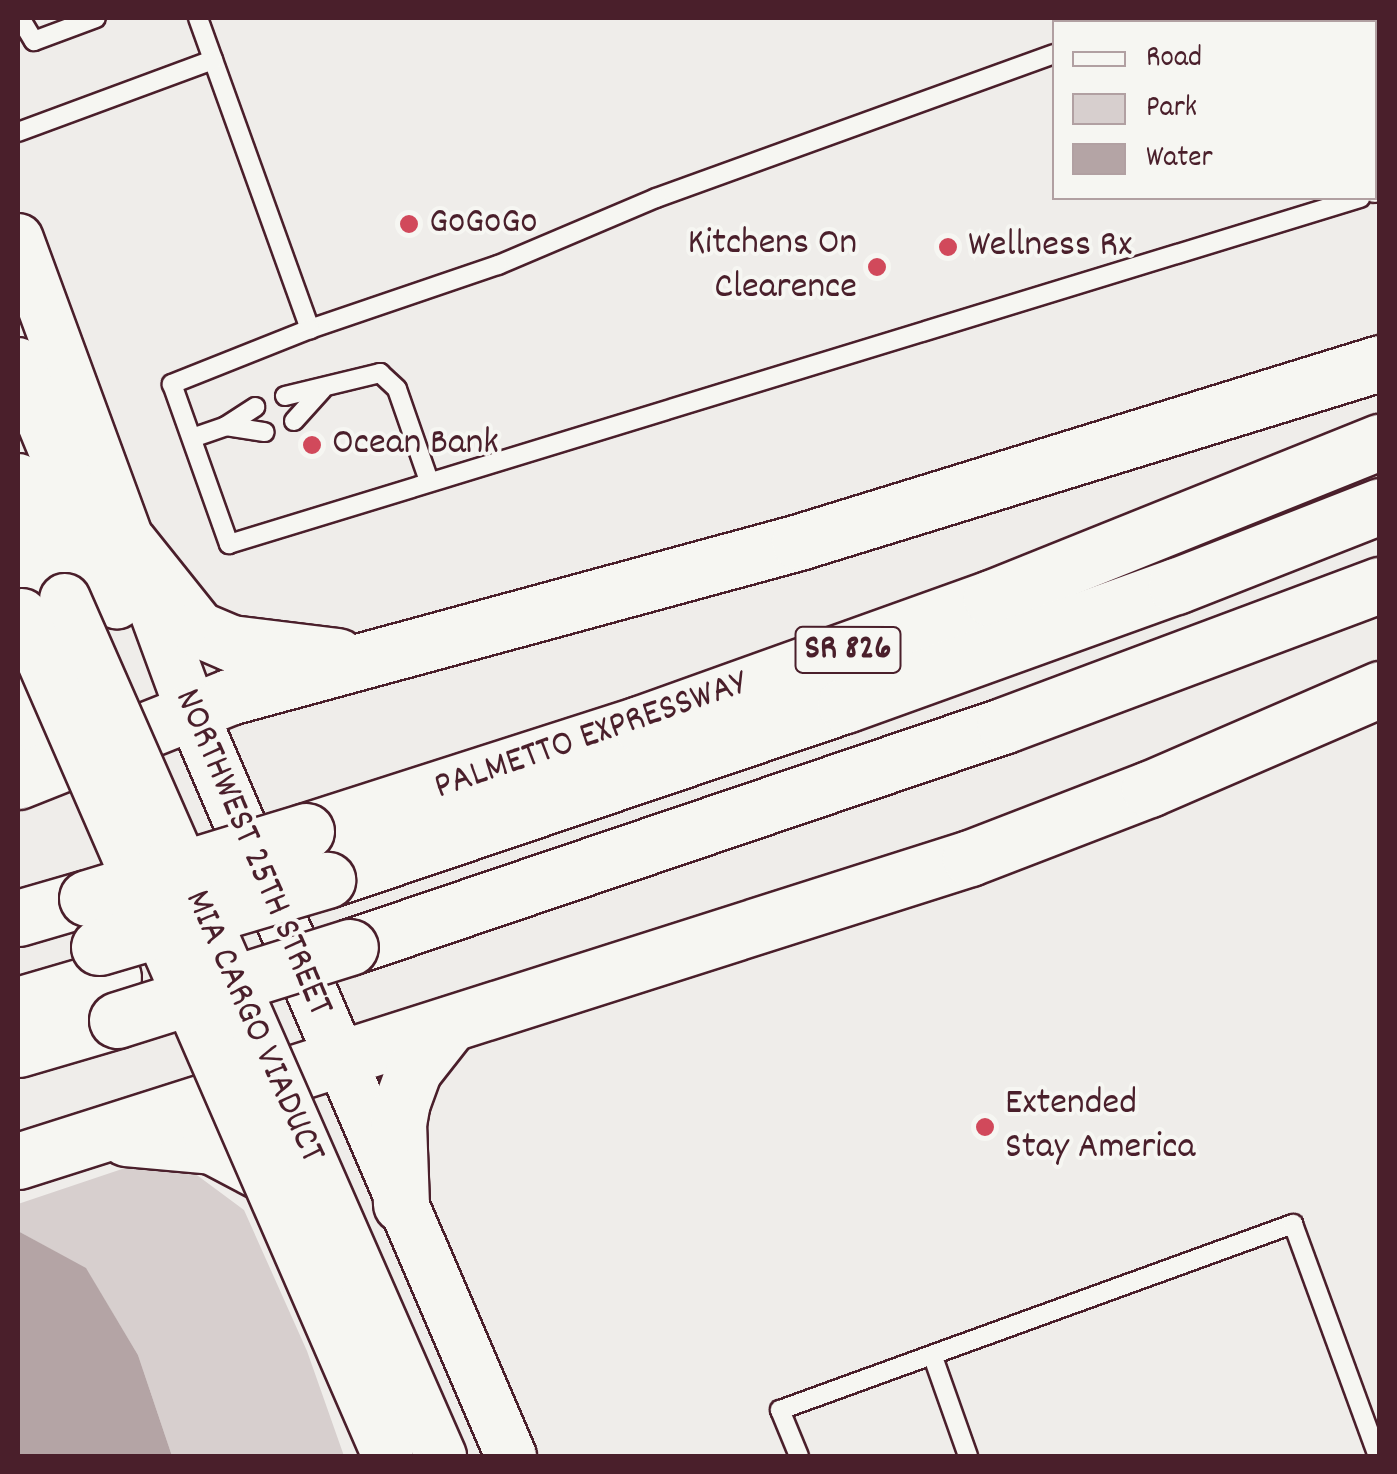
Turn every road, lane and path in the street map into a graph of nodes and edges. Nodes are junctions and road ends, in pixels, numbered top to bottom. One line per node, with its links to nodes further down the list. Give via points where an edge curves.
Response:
1 (20, 18): 2 (lane, via 34,41)
2 (96, 18)
3 (198, 18): 5 (lane)
4 (1052, 55): 9 (lane, via 656,198 498,265)
5 (214, 60): 6 (lane); 9 (lane)
6 (18, 132)
7 (1353, 200): 17 (lane)
8 (18, 239): 20 (main road, NORTHWEST 25TH STREET)
9 (310, 329): 14 (lane, via 172,384)
10 (18, 363): 25 (main road, via 117,602)
11 (1380, 363): 23 (highway, via 799,542)
12 (322, 390): 12 (lane, via 287,402); 17 (lane, via 380,373 397,389)
13 (226, 426): 13 (lane, via 258,413); 14 (lane)
14 (192, 438): 17 (lane, via 230,544)
15 (1380, 442): 29 (highway, PALMETTO EXPRESSWAY / SR 826, via 991,598 640,724)
16 (18, 479): 22 (main road)
17 (430, 481)
18 (1380, 506): 29 (highway)
19 (1380, 540): 29 (highway, via 858,736)
20 (129, 543): 23 (highway, via 198,629 231,642); 25 (main road, NORTHWEST 25TH STREET)
21 (1380, 585): 29 (highway, PALMETTO EXPRESSWAY / SR 826, via 1006,725)
22 (32, 599): 26 (main road); 27 (highway, via 30,720); 44 (main road, MIA CARGO VIADUCT, bridge); 45 (main road, MIA CARGO VIADUCT, bridge)
23 (365, 660): 25 (highway)
24 (1380, 689): 34 (highway, via 1149,790 970,858)
25 (191, 710): 26 (highway); 36 (main road, NORTHWEST 25TH STREET)
26 (93, 753): 28 (highway); 37 (main road)
27 (18, 756)
28 (18, 781)
29 (331, 891): 31 (highway, PALMETTO EXPRESSWAY / SR 826, bridge); 31 (highway, PALMETTO EXPRESSWAY / SR 826, bridge)
30 (18, 918): 31 (highway, PALMETTO EXPRESSWAY / SR 826)
31 (104, 961): 32 (highway); 33 (highway); 35 (highway, PALMETTO EXPRESSWAY / SR 826)
32 (18, 971)
33 (18, 1006)
34 (450, 1024): 36 (highway); 41 (highway, via 413,1071 402,1102)
35 (18, 1049)
36 (339, 1060): 37 (highway); 41 (main road, NORTHWEST 25TH STREET)
37 (236, 1092): 38 (highway); 40 (main road)
38 (98, 1136): 39 (highway); 40 (highway, via 212,1146)
39 (18, 1161)
40 (265, 1174): 43 (main road)
41 (402, 1204): 46 (main road, NORTHWEST 25TH STREET)
42 (933, 1358): 47 (lane, via 780,1410); 48 (lane); 49 (lane, via 1293,1224)
43 (371, 1456)
44 (388, 1456)
45 (441, 1456)
46 (511, 1456)
47 (799, 1456)
48 (968, 1456)
49 (1378, 1456)

